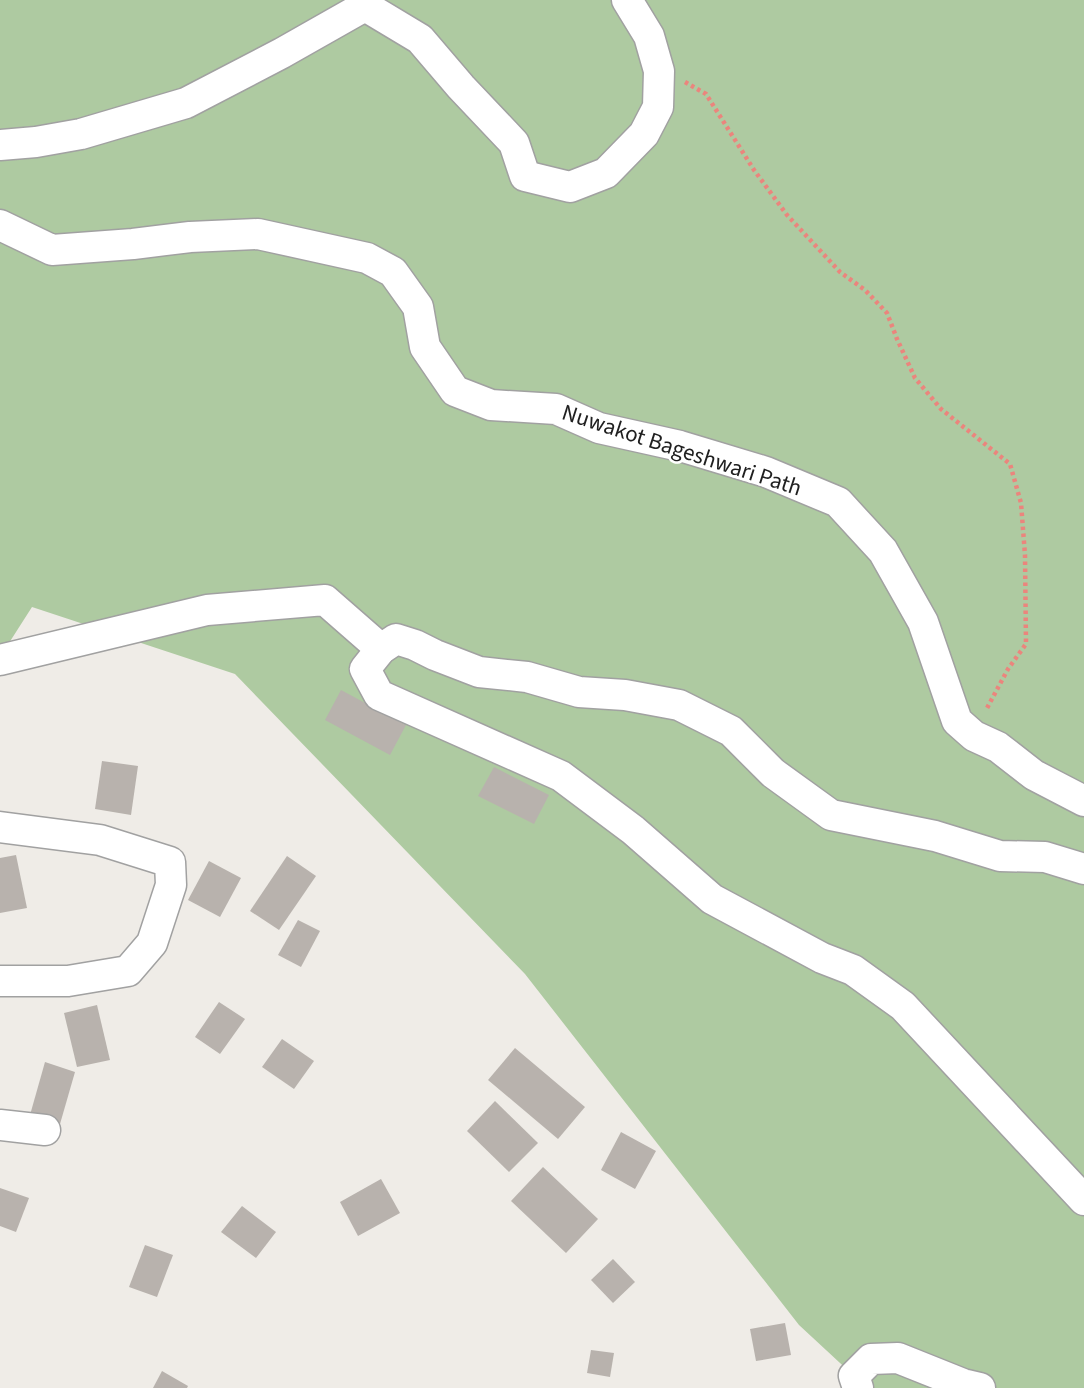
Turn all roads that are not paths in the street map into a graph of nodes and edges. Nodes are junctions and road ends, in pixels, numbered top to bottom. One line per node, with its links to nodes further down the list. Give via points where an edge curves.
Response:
1 (627, 0): 2 (street, via 649,36 659,71 658,107 644,134 606,173 570,187 525,176 514,143 420,39 365,6 186,103 81,134)
2 (0, 145)
3 (0, 225): 6 (street, Nuwakot Bageshwari Path, via 52,250 258,234 367,258 393,272 418,307 425,347 456,391 491,405 556,409 599,428 766,472 838,502 883,551 923,622 957,721 1034,775)
4 (382, 649): 5 (street, via 325,600 206,610); 8 (street, via 396,639 479,672 679,705 731,731 773,773 831,815 935,836 1000,856 1045,857); 12 (street, via 365,669 379,695 561,776 633,830 712,899 853,970 903,1006)
5 (0, 660)
6 (1084, 801)
7 (0, 827): 9 (street, via 100,840 170,862 171,885 152,943 128,971 68,981)
8 (1084, 869)
9 (0, 981)
10 (0, 1125): 11 (street)
11 (45, 1130)
12 (1084, 1200)
13 (858, 1388): 14 (street, via 854,1376 871,1359 898,1358)
14 (980, 1388)

